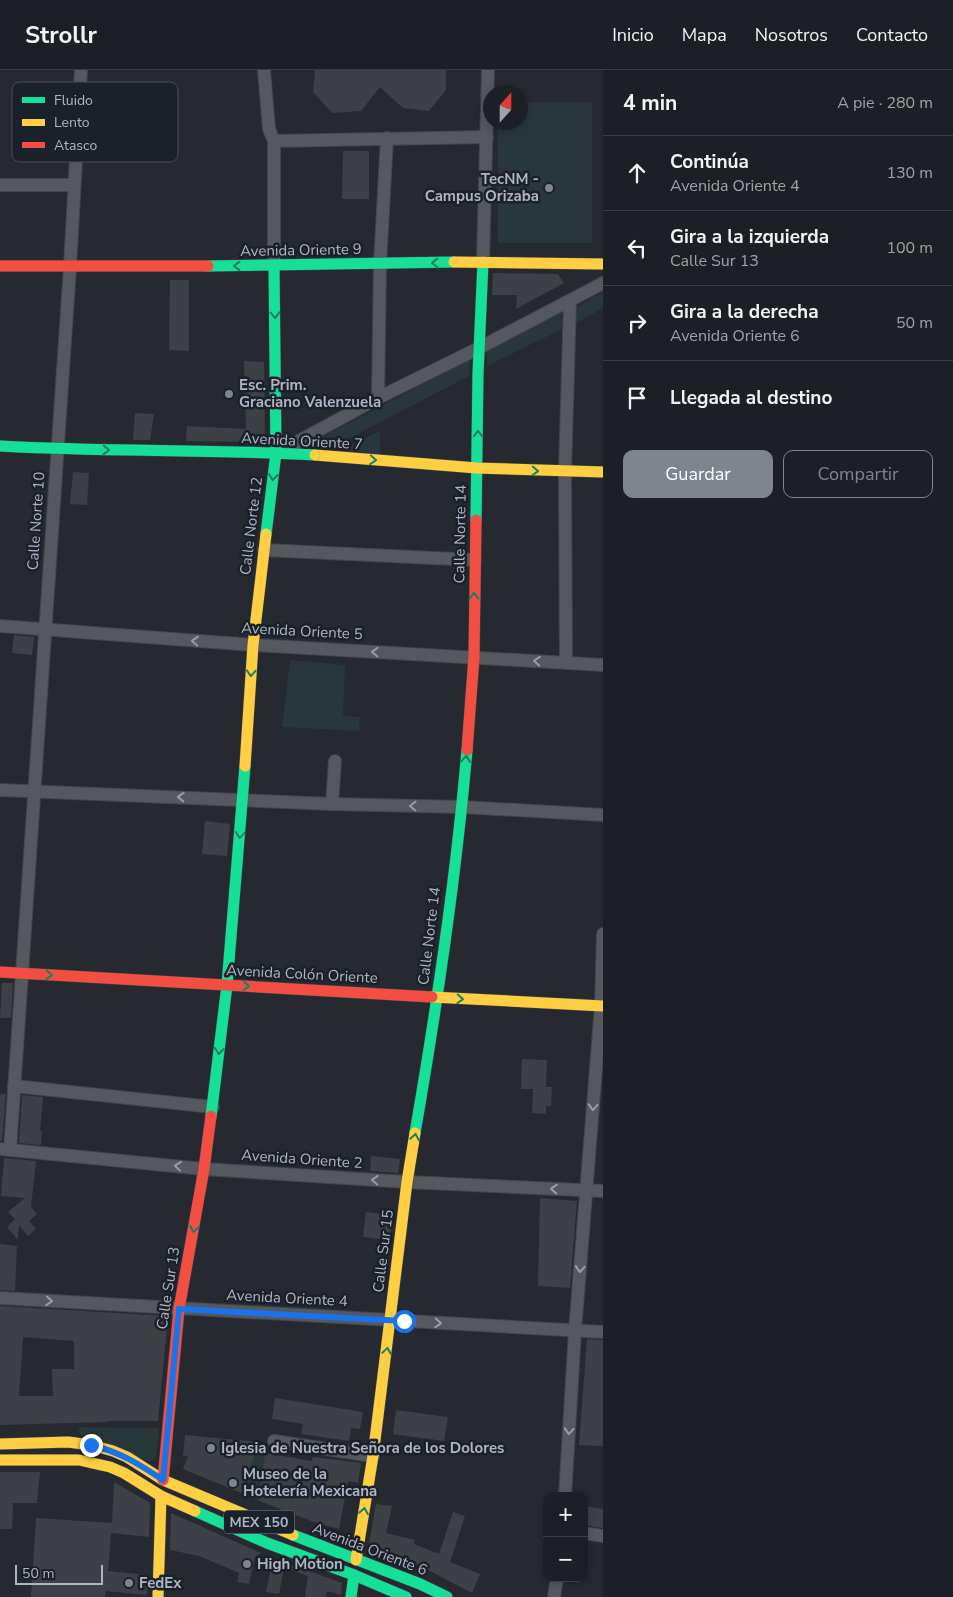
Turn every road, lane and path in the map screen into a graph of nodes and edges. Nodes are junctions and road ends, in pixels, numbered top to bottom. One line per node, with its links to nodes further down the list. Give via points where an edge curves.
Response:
1 (264, 70): 5 (street, Calle Norte 12, via 269,129)
2 (488, 70): 3 (street, Calle Norte 14)
3 (487, 137): 4 (street); 9 (street, Calle Norte 14)
4 (386, 138): 5 (street); 10 (street)
5 (274, 141): 13 (street, Calle Norte 12)
6 (75, 162): 8 (street, Calle Norte 10)
7 (0, 185): 8 (street)
8 (74, 185): 14 (street, Calle Norte 10)
9 (484, 262): 10 (street, Avenida Oriente 9, one-way to 10); 11 (street, Avenida Oriente 9); 17 (street, Calle Norte 14)
10 (380, 264): 13 (street, Avenida Oriente 9); 18 (street)
11 (603, 264)
12 (0, 266): 14 (street, Avenida Oriente 9)
13 (274, 266): 14 (street, Avenida Oriente 9, one-way to 14); 21 (street, Calle Norte 12, one-way to 21)
14 (70, 267): 20 (street, Calle Norte 10)
15 (603, 283): 16 (street)
16 (570, 301): 17 (street); 23 (street)
17 (480, 348): 18 (street); 22 (street, Calle Norte 14, one-way to 17)
18 (378, 398): 21 (street)
19 (0, 446): 20 (street, Avenida Oriente 7)
20 (57, 449): 21 (street, Avenida Oriente 7, one-way to 21); 28 (street, Calle Norte 10)
21 (276, 453): 22 (street, Avenida Oriente 7, one-way to 22); 25 (street, Calle Norte 12, one-way to 25)
22 (477, 468): 23 (street, Avenida Oriente 7, one-way to 23); 26 (street, Calle Norte 14)
23 (565, 472): 24 (street, Avenida Oriente 7); 31 (street)
24 (603, 472)
25 (264, 550): 26 (street); 29 (street, Calle Norte 12)
26 (475, 560): 30 (street, Calle Norte 14, one-way to 26)
27 (0, 626): 28 (street, Avenida Oriente 5)
28 (46, 630): 29 (street, Avenida Oriente 5, one-way to 28); 35 (street, Calle Norte 10)
29 (253, 645): 30 (street, Avenida Oriente 5, one-way to 29); 36 (street, Calle Norte 12, one-way to 36)
30 (474, 657): 31 (street, Avenida Oriente 5, one-way to 30); 38 (street, Calle Norte 14, one-way to 30)
31 (566, 663): 32 (street, Avenida Oriente 5)
32 (603, 665)
33 (335, 760): 37 (street)
34 (0, 790): 35 (street)
35 (33, 791): 36 (street, one-way to 35); 42 (street, Calle Norte 10)
36 (242, 800): 37 (street); 43 (street, Calle Norte 12, one-way to 43)
37 (332, 804): 38 (street, one-way to 37)
38 (462, 807): 39 (street); 44 (street, Calle Norte 14)
39 (603, 814)
40 (603, 934): 45 (street)
41 (0, 972): 42 (street, Avenida Colón Oriente)
42 (21, 973): 43 (street, Avenida Colón Oriente, one-way to 43); 46 (street, Calle Norte 10)
43 (227, 985): 44 (street, Avenida Colón Oriente, one-way to 44); 47 (street, Calle Sur 13, one-way to 47)
44 (438, 997): 45 (street, Avenida Colón Oriente, one-way to 45); 50 (street, Calle Sur 15, one-way to 44)
45 (602, 1006): 51 (street, one-way to 51)
46 (14, 1086): 47 (street); 48 (street, Calle Norte 10)
47 (213, 1107): 49 (street, Calle Sur 13)
48 (5, 1149): 49 (street, Avenida Oriente 2, one-way to 48)
49 (204, 1169): 50 (street, Avenida Oriente 2, one-way to 49); 54 (street, Calle Sur 13, one-way to 54)
50 (407, 1182): 51 (street, Avenida Oriente 2, one-way to 50); 55 (street, Calle Sur 15)
51 (587, 1190): 52 (street, Avenida Oriente 2); 56 (street, one-way to 56)
52 (603, 1191)
53 (0, 1298): 54 (street, Avenida Oriente 4, one-way to 54)
54 (179, 1309): 55 (street, Avenida Oriente 4); 62 (street, Calle Sur 13)
55 (391, 1320): 56 (street, Avenida Oriente 4, one-way to 56); 60 (street, Calle Sur 15, one-way to 55)
56 (575, 1331): 57 (street, Avenida Oriente 4); 63 (street, one-way to 63)
57 (603, 1332)
58 (274, 1441): 60 (street)
59 (0, 1444): 62 (street, Avenida Oriente 6 / MEX 150, via 68,1442 91,1445 127,1457)
60 (373, 1456): 67 (street, Calle Sur 15, one-way to 60)
61 (0, 1460): 64 (street, Avenida Oriente 6 / MEX 150, via 68,1459 100,1464 124,1473)
62 (163, 1480): 64 (street, Calle Sur 13); 67 (street, Avenida Oriente 6 / MEX 150)
63 (565, 1492)
64 (161, 1496): 68 (street, Avenida Oriente 6 / MEX 150, via 267,1543); 70 (street, Calle Sur 13)
65 (588, 1534): 66 (street)
66 (603, 1536)
67 (356, 1560): 68 (street, Calle Sur 15); 73 (street, Avenida Oriente 6 / MEX 150)
68 (354, 1575): 71 (street, Calle Sur 15); 72 (street, Avenida Oriente 6 / MEX 150)
69 (556, 1582): 74 (street)
70 (158, 1597)
71 (351, 1597)
72 (406, 1597)
73 (447, 1597)
74 (554, 1597)

